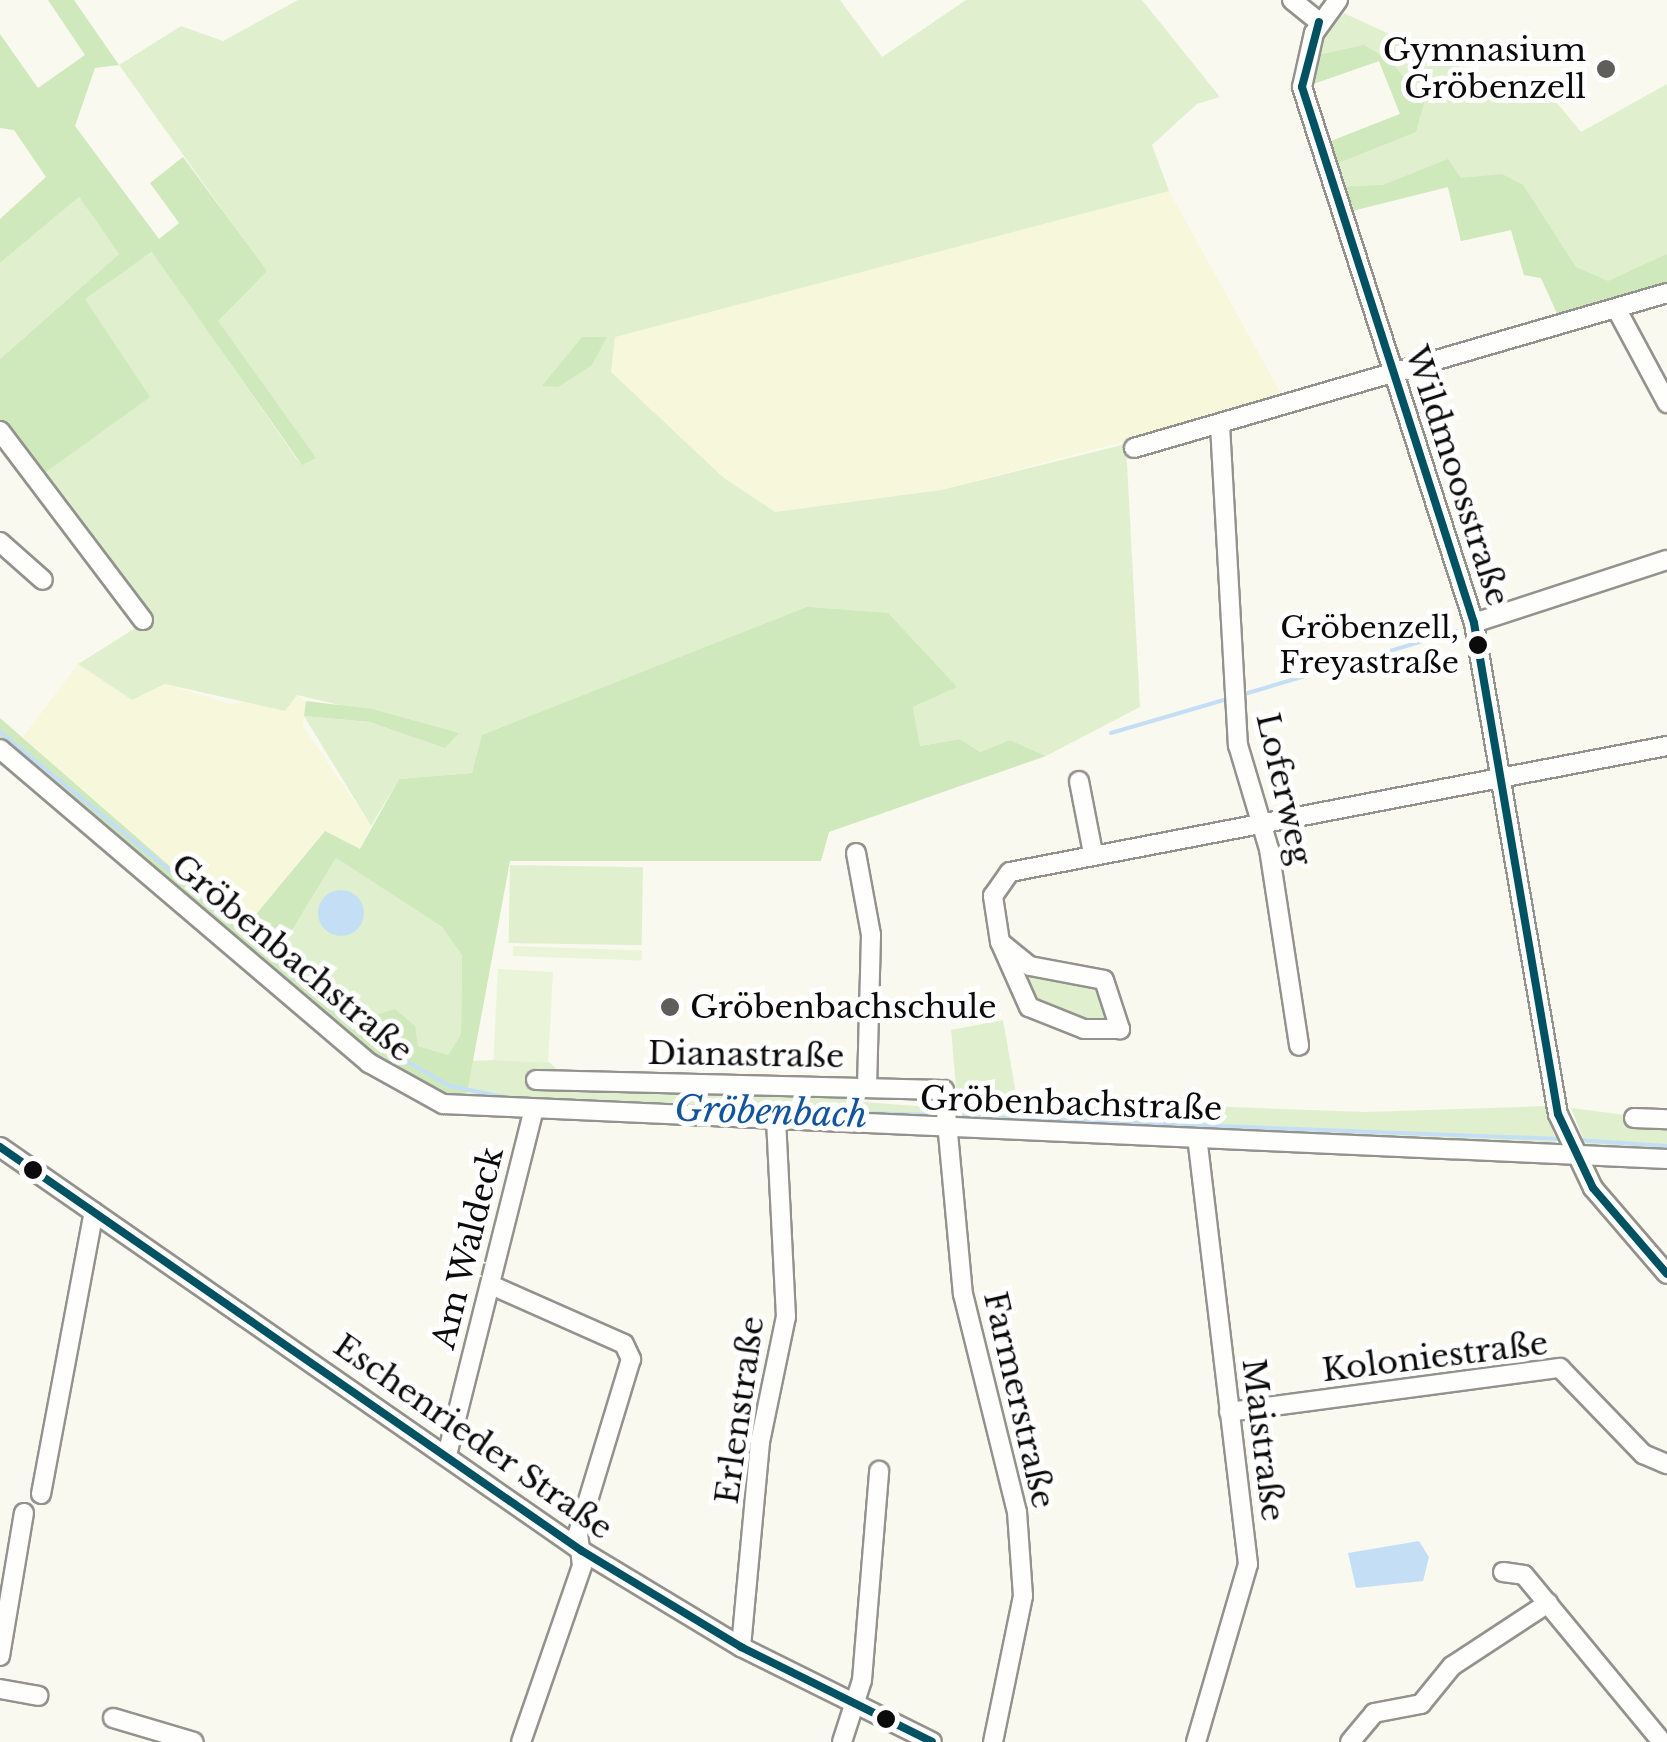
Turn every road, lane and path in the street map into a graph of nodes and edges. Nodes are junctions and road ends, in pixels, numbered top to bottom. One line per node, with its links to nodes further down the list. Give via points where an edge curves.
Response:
1 (1292, 0): 3 (street)
2 (1338, 0): 3 (street, Wildmoosstraße)
3 (1320, 22): 6 (street, Wildmoosstraße, via 1302,87)
4 (1667, 293): 5 (street)
5 (1616, 310): 6 (street); 7 (street)
6 (1394, 374): 8 (street); 15 (street, Wildmoosstraße)
7 (1667, 403)
8 (1220, 424): 10 (street); 20 (street, Loferweg, via 1238,746)
9 (0, 431): 14 (street)
10 (1134, 448)
11 (0, 542): 13 (street)
12 (1667, 560): 15 (street)
13 (43, 580)
14 (143, 620)
15 (1474, 623): 18 (street, Wildmoosstraße)
16 (1667, 746): 18 (street)
17 (0, 749): 27 (street, Gröbenbachstraße, via 395,1084 443,1104)
18 (1504, 778): 20 (street); 34 (street, Wildmoosstraße, via 1563,1129)
19 (1079, 781): 22 (street)
20 (1260, 820): 22 (street); 24 (street, Loferweg)
21 (856, 853): 26 (street, via 872,935)
22 (1093, 853): 23 (street, via 998,881)
23 (1000, 942): 23 (street, via 1030,1007 1084,1029 1120,1029 1104,980 1030,966)
24 (1299, 1046)
25 (536, 1080): 26 (street, Dianastraße)
26 (867, 1088): 28 (street, Dianastraße, via 944,1090)
27 (533, 1112): 31 (street, Gröbenbachstraße); 38 (street, Am Waldeck)
28 (946, 1114): 31 (street, Gröbenbachstraße); 32 (street, Gröbenbachstraße); 59 (street, Farmerstraße, via 963,1294 1017,1512 1024,1596)
29 (1634, 1118): 30 (street)
30 (1667, 1119)
31 (776, 1122): 48 (street, Erlenstraße, via 786,1317 760,1442)
32 (1198, 1139): 34 (street, Gröbenbachstraße); 39 (street, Maistraße)
33 (0, 1147): 36 (street, Eschenrieder Straße)
34 (1574, 1154): 35 (street, Gröbenbachstraße); 37 (street, Wildmoosstraße)
35 (1667, 1159)
36 (94, 1212): 40 (street, Eschenrieder Straße); 43 (street)
37 (1667, 1274)
38 (491, 1285): 40 (street, Am Waldeck); 45 (street, via 624,1344 631,1359 578,1533)
39 (1229, 1412): 41 (street, Koloniestraße, via 1560,1368 1642,1454); 60 (street, Maistraße, via 1248,1564)
40 (446, 1455): 45 (street, Eschenrieder Straße)
41 (1667, 1464)
42 (879, 1472): 52 (street)
43 (42, 1494)
44 (24, 1513): 49 (street)
45 (582, 1551): 48 (street, Eschenrieder Straße); 56 (street)
46 (1503, 1572): 47 (street, via 1524,1575)
47 (1548, 1603): 61 (street, via 1452,1666 1421,1704 1374,1713); 62 (street)
48 (741, 1647): 52 (street, Eschenrieder Straße)
49 (0, 1656)
50 (0, 1690): 51 (street)
51 (38, 1696)
52 (857, 1708): 57 (street); 58 (street, Eschenrieder Straße)
53 (113, 1718): 54 (street)
54 (147, 1737): 55 (street)
55 (194, 1742)
56 (521, 1742)
57 (842, 1742)
58 (932, 1742)
59 (994, 1742)
60 (1196, 1742)
61 (1350, 1742)
62 (1662, 1742)

